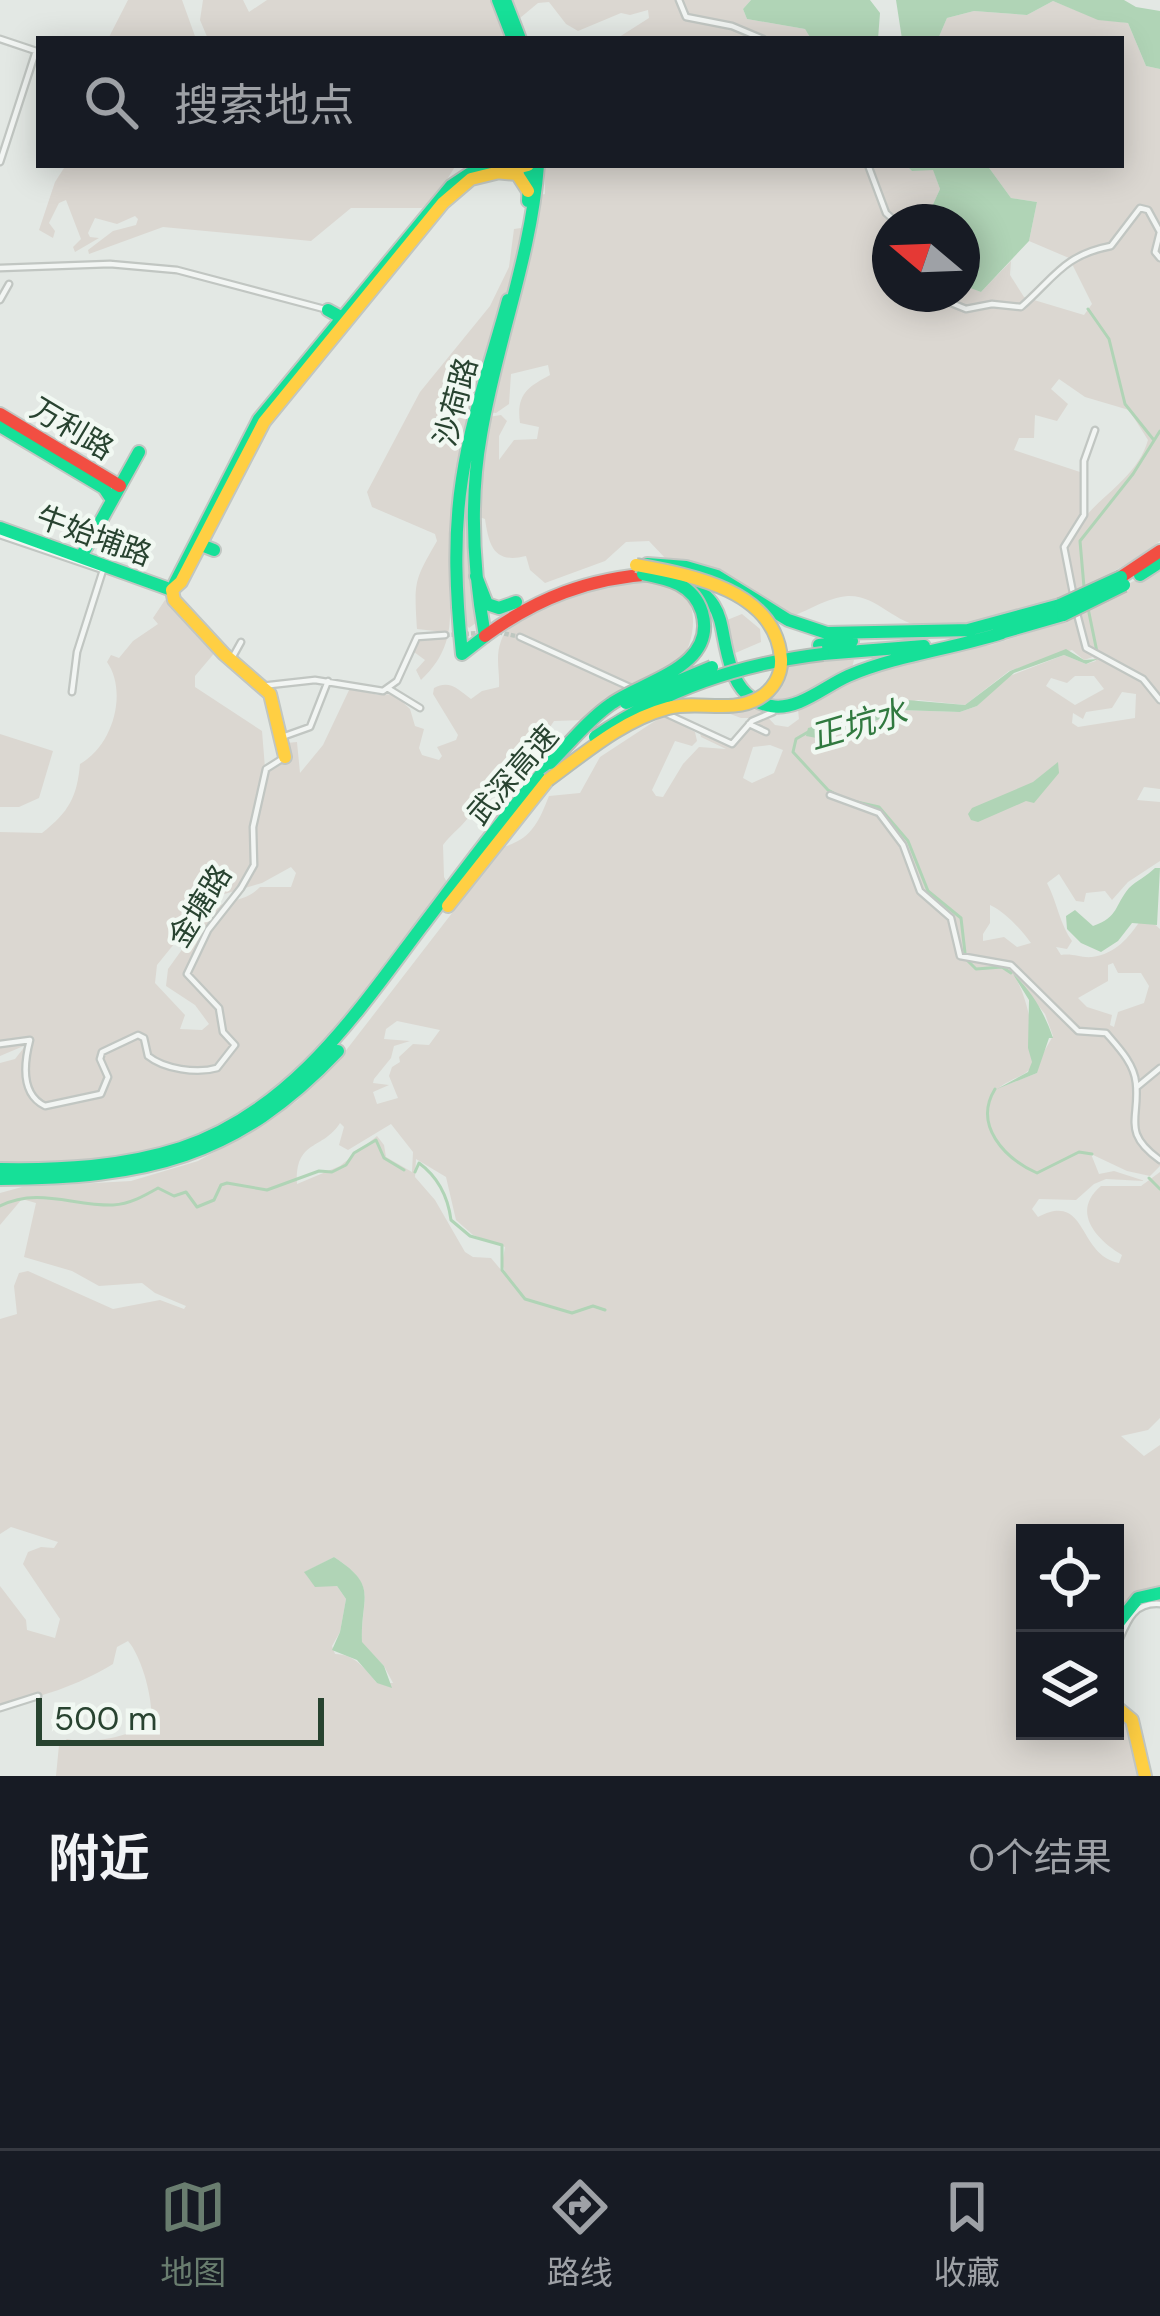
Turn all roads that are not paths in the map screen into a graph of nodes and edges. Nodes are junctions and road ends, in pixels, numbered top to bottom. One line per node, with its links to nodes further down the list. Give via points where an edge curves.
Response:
1 (502, 0): 3 (main road)
2 (679, 0): 4 (street, via 686,17)
3 (515, 36)
4 (756, 36)
5 (0, 39): 6 (street, via 36,51)
6 (0, 162)
7 (495, 168): 20 (main road, via 458,187)
8 (500, 168): 12 (main road, via 520,176)
9 (532, 168): 12 (main road, 沙荷路)
10 (532, 168): 34 (main road, 沙荷路, via 525,254 478,457)
11 (869, 168): 13 (street)
12 (529, 193): 40 (main road, 沙荷路, via 460,491 455,574 462,650)
13 (883, 204)
14 (1160, 258): 18 (street, via 1158,225 1140,208 1111,246 1063,263 1021,307)
15 (0, 268): 19 (street, via 177,270)
16 (9, 284): 17 (street)
17 (0, 300)
18 (980, 306)
19 (328, 310): 20 (main road)
20 (345, 319): 28 (main road, via 253,428)
21 (0, 414): 25 (main road, 万利路)
22 (0, 426): 26 (main road)
23 (1095, 430): 51 (street, via 1084,467 1084,515 1063,554 1082,637)
24 (140, 452): 25 (main road)
25 (120, 486): 26 (main road)
26 (112, 500): 31 (main road)
27 (0, 531): 31 (main road, 牛始埔路); 50 (street, via 103,570)
28 (197, 544): 29 (main road); 36 (main road)
29 (214, 550)
30 (1160, 551): 35 (main road, 武深高速)
31 (82, 555): 36 (main road, 牛始埔路)
32 (1160, 562): 35 (main road, 武深高速)
33 (640, 570): 37 (main road, via 580,574); 39 (main road, via 674,565 717,576 788,620 827,633); 40 (main road, via 563,587); 41 (main road, via 706,594 724,621 737,684 768,706 794,703 880,663); 58 (main road, bridge, via 694,596 704,617 699,647 682,666 610,704); 58 (main road, bridge, via 696,575 746,602 776,637 778,678 746,704 652,714)
34 (476, 576): 37 (main road, via 494,602); 40 (main road, 沙荷路)
35 (1122, 581): 38 (main road, 武深高速, bridge)
36 (172, 590): 46 (main road, 金塘路)
37 (518, 601): 40 (main road)
38 (1061, 610): 39 (main road, 武深高速); 41 (main road, 武深高速)
39 (971, 630): 45 (main road, 武深高速)
40 (484, 632)
41 (1002, 633): 45 (main road, 武深高速, via 928,646)
42 (445, 635): 49 (street, via 417,637)
43 (520, 637): 54 (street, via 621,680 727,743)
44 (241, 642): 46 (street)
45 (821, 650): 58 (main road, 武深高速, bridge, via 765,652 637,697)
46 (230, 660): 48 (main road, 金塘路)
47 (328, 681): 48 (street); 49 (street); 56 (street, via 310,727)
48 (261, 686): 56 (main road, 金塘路)
49 (389, 689): 53 (street)
50 (72, 692)
51 (1160, 700)
52 (809, 701): 54 (street)
53 (420, 708)
54 (748, 724): 55 (street)
55 (766, 732)
56 (282, 737): 57 (main road, 金塘路)
57 (285, 757): 61 (street, 金塘路, via 266,769 251,871 188,971 219,1008 235,1045 217,1068 160,1064 138,1035 101,1052 108,1077 101,1094 45,1106 23,1074 30,1040)
58 (547, 771): 60 (main road, 武深高速)
59 (830, 795): 63 (street, via 879,813 903,844 920,891 951,918 960,956 1008,963 1078,1031 1106,1033)
60 (506, 822): 65 (main road, 武深高速, via 337,1040 264,1108 192,1146 131,1164); 66 (main road, 武深高速, via 323,1068 255,1125 160,1167 107,1177)
61 (0, 1044)
62 (1160, 1068): 63 (street)
63 (1137, 1087): 64 (street, via 1134,1122 1142,1146)
64 (1160, 1160)
65 (0, 1169)
66 (0, 1179)
67 (1160, 1593): 69 (main road, via 1138,1598)
68 (1160, 1604): 70 (street, via 1131,1614)
69 (1124, 1616)
70 (1123, 1632)
71 (38, 1696): 72 (street)
72 (0, 1708)
73 (1124, 1713): 74 (main road)
74 (1145, 1776)

